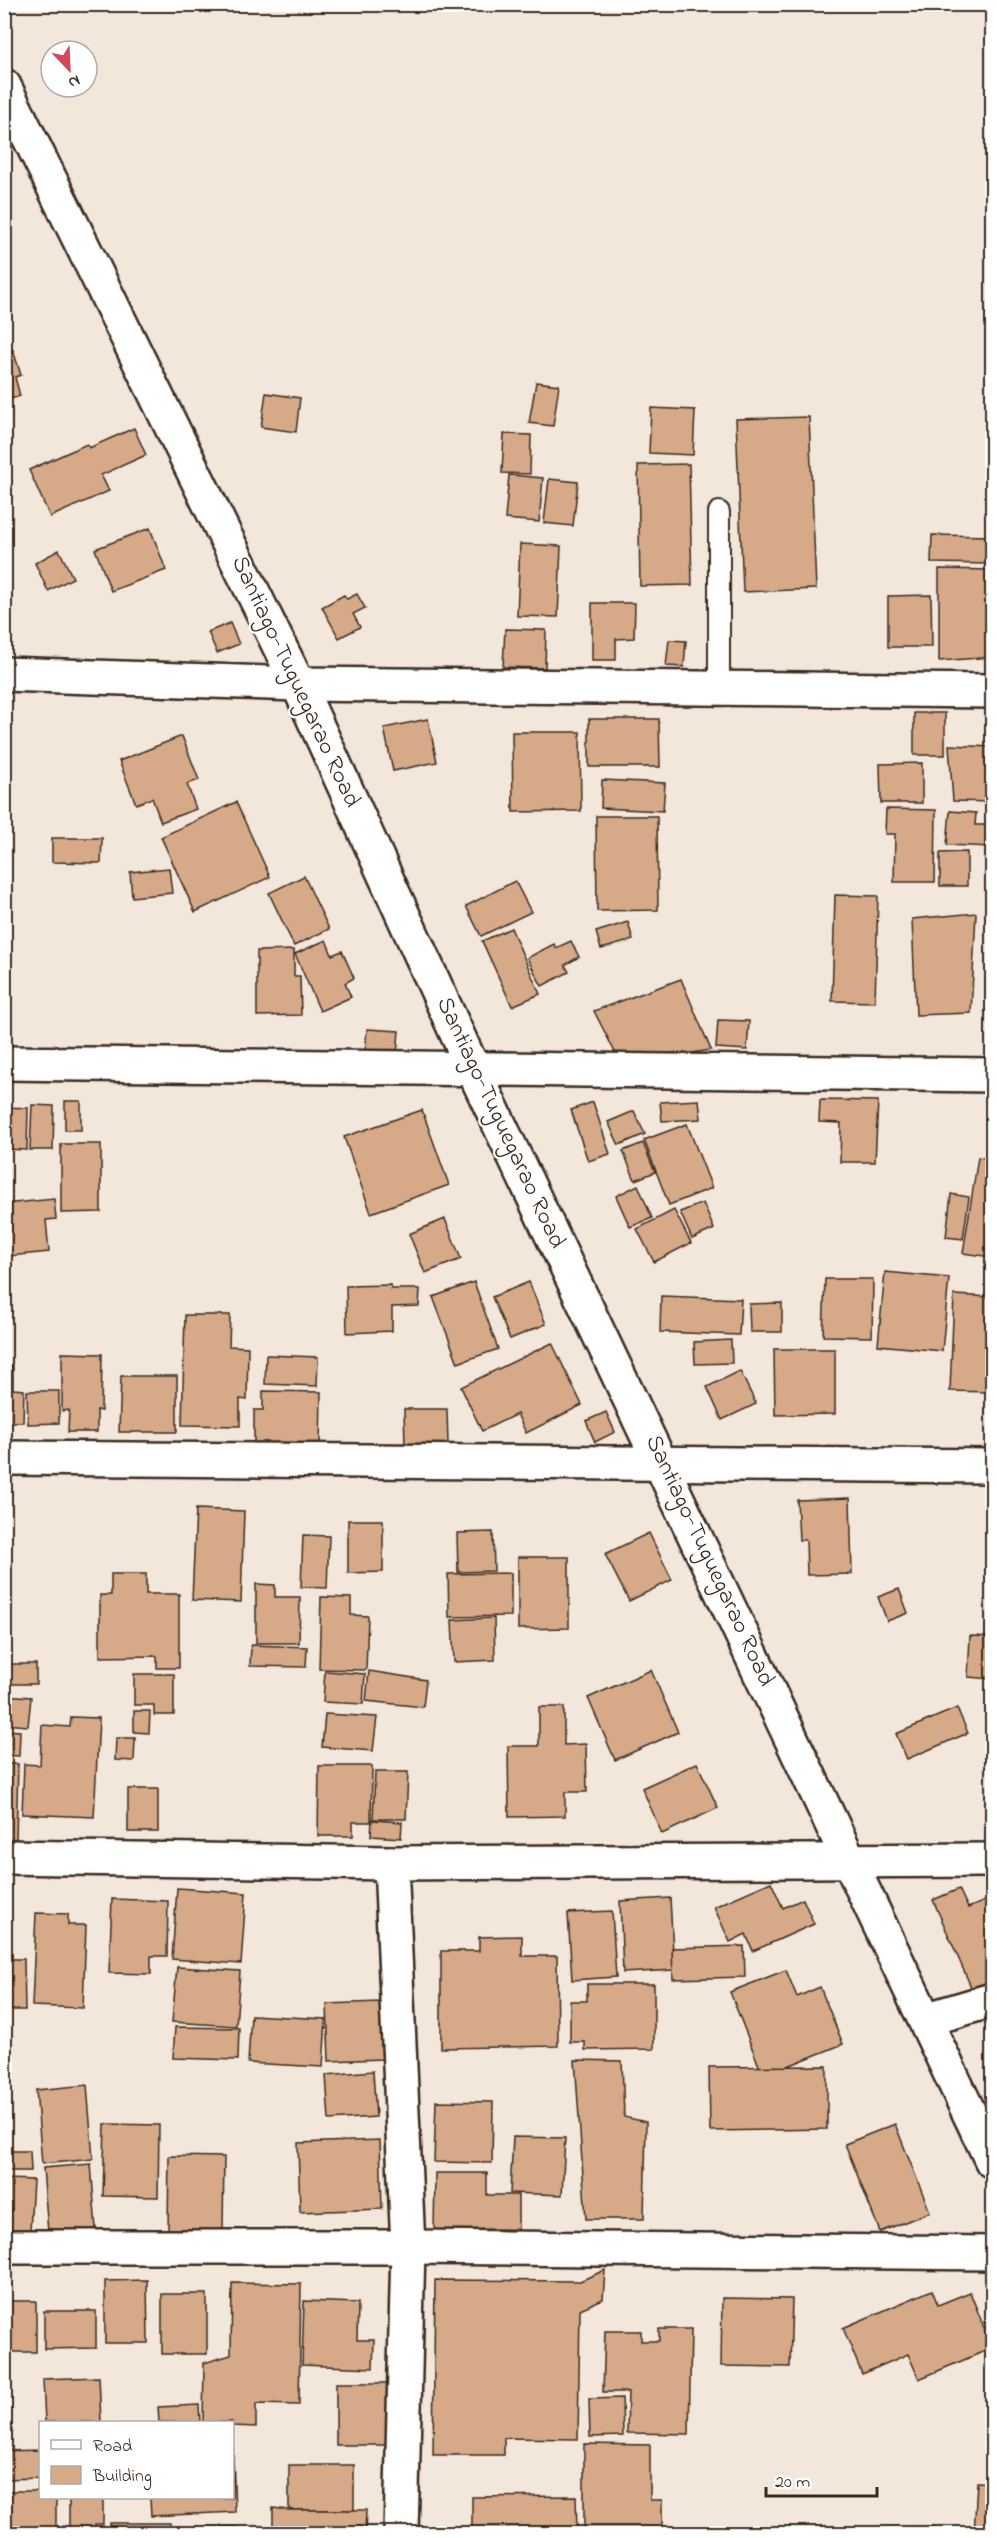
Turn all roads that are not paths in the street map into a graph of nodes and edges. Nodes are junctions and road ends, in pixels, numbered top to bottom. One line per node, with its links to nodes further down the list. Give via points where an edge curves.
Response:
1 (4, 86): 4 (main road, Santiago-Tuguegarao Road)
2 (719, 512): 5 (lane)
3 (4, 674): 4 (main road)
4 (298, 684): 5 (main road); 8 (main road, Santiago-Tuguegarao Road)
5 (719, 689): 6 (main road)
6 (993, 691)
7 (4, 1062): 8 (main road)
8 (473, 1069): 9 (main road); 11 (main road, Santiago-Tuguegarao Road)
9 (993, 1075)
10 (4, 1458): 11 (main road)
11 (663, 1464): 12 (main road); 14 (main road, Santiago-Tuguegarao Road)
12 (993, 1466)
13 (4, 1857): 16 (main road)
14 (850, 1859): 15 (main road); 16 (main road); 18 (main road, Santiago-Tuguegarao Road)
15 (993, 1860)
16 (391, 1863): 21 (main road)
17 (993, 2000): 18 (main road)
18 (925, 2020): 19 (main road, Santiago-Tuguegarao Road)
19 (993, 2161)
20 (4, 2247): 21 (main road)
21 (408, 2247): 22 (main road); 23 (main road)
22 (993, 2253)
23 (401, 2534)

